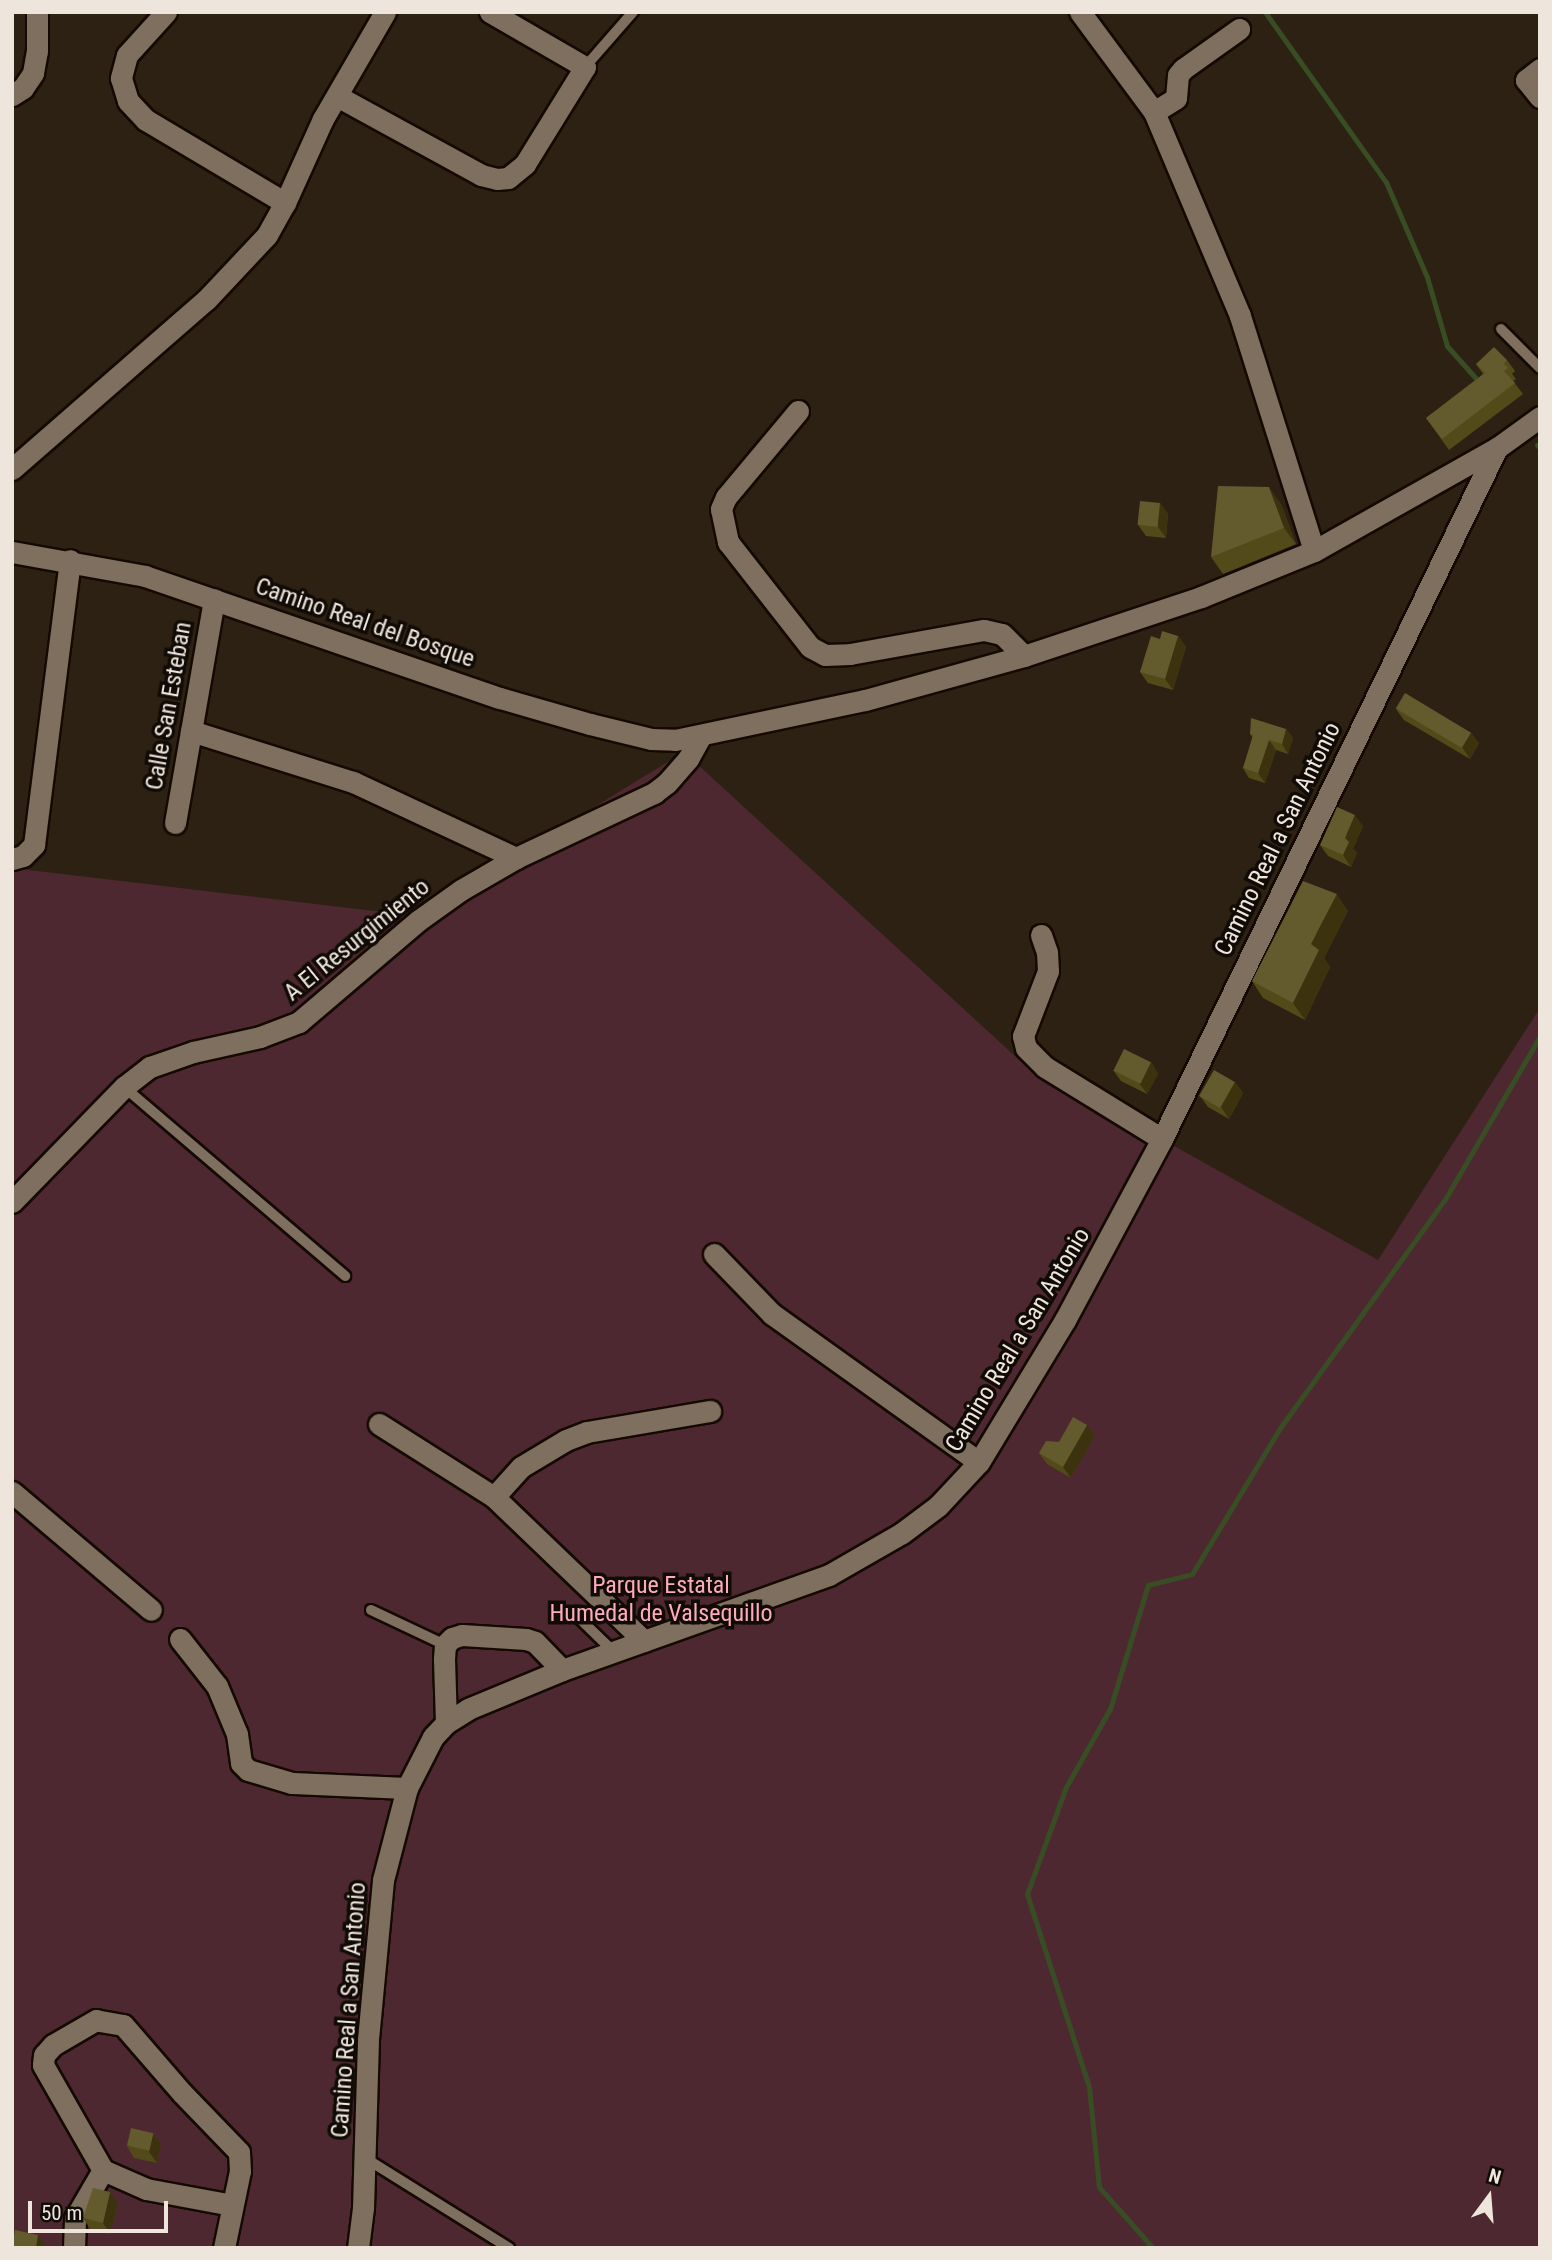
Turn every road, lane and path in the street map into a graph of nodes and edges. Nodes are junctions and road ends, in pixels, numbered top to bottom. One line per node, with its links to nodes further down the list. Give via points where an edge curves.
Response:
1 (37, 12): 10 (street, via 33,73)
2 (166, 12): 14 (street, via 127,55 121,78 128,101 157,127)
3 (386, 12): 11 (street)
4 (490, 12): 8 (street)
5 (633, 12): 8 (lane)
6 (1080, 12): 13 (street)
7 (1239, 29): 13 (street, via 1183,69 1178,75 1176,99)
8 (585, 67): 11 (street, via 525,164 508,178 481,175)
9 (1540, 69): 12 (street, via 1526,80)
10 (12, 95)
11 (337, 96): 14 (street)
12 (1540, 97)
13 (1154, 112): 21 (street, via 1240,316)
14 (285, 203): 20 (street, via 267,235 206,300)
15 (1501, 329): 16 (lane)
16 (1540, 368)
17 (798, 411): 25 (street, via 721,509 728,542 810,647 825,655 850,654 984,631 1002,634)
18 (1540, 417): 19 (street, Camino Real a San Antonio)
19 (1497, 449): 21 (street, Camino Real a San Antonio); 33 (street, Camino Real a San Antonio)
20 (12, 469)
21 (1314, 551): 25 (street, Camino Real a San Antonio, via 1201,597)
22 (12, 552): 23 (street, Camino Real del Bosque)
23 (69, 560): 24 (street, Camino Real del Bosque, via 145,576); 29 (street)
24 (215, 599): 26 (street, Calle San Esteban); 27 (street, Camino Real del Bosque, via 500,698 590,724 652,739)
25 (1024, 656): 27 (street, Camino Real a San Antonio, via 865,700)
26 (191, 731): 28 (street, Calle San Esteban); 30 (street, via 353,782)
27 (701, 736): 30 (street, A El Resurgimiento, via 688,759 654,793)
28 (175, 823)
29 (21, 855)
30 (516, 858): 32 (street, A El Resurgimiento, via 419,920 299,1022 260,1037 166,1060)
31 (1041, 935): 33 (street, via 1048,971 1023,1035 1026,1048 1045,1067)
32 (124, 1087): 34 (street, A El Resurgimiento); 36 (lane)
33 (1162, 1139): 39 (street, Camino Real a San Antonio, via 1065,1320)
34 (12, 1202)
35 (714, 1254): 39 (street, via 772,1314)
36 (345, 1276)
37 (710, 1411): 41 (street, via 566,1440 521,1467)
38 (379, 1424): 41 (street)
39 (979, 1462): 46 (street, Camino Real a San Antonio, via 938,1506 902,1533 829,1575)
40 (12, 1492): 42 (street)
41 (494, 1497): 46 (street)
42 (150, 1610)
43 (371, 1610): 47 (lane)
44 (579, 1618): 48 (lane)
45 (180, 1639): 51 (street, via 217,1686 237,1734 241,1763 248,1770 292,1783)
46 (644, 1642): 48 (street, Camino Real a San Antonio)
47 (445, 1645): 49 (street, via 462,1635 526,1639); 50 (street)
48 (614, 1652): 49 (street, Camino Real a San Antonio)
49 (562, 1670): 50 (street, Camino Real a San Antonio, via 468,1709)
50 (446, 1723): 51 (street, Camino Real a San Antonio, via 422,1756)
51 (407, 1788): 52 (street, Camino Real a San Antonio, via 383,1880 377,1924)
52 (365, 2158): 57 (street, Camino Real a San Antonio); 58 (lane)
53 (103, 2170): 54 (street, via 146,2189); 54 (street, via 43,2065 44,2055 53,2045 84,2024 105,2020 123,2025 239,2152); 55 (street, via 78,2211)
54 (232, 2205): 56 (street)
55 (74, 2248)
56 (224, 2248)
57 (358, 2248)
58 (509, 2248)

